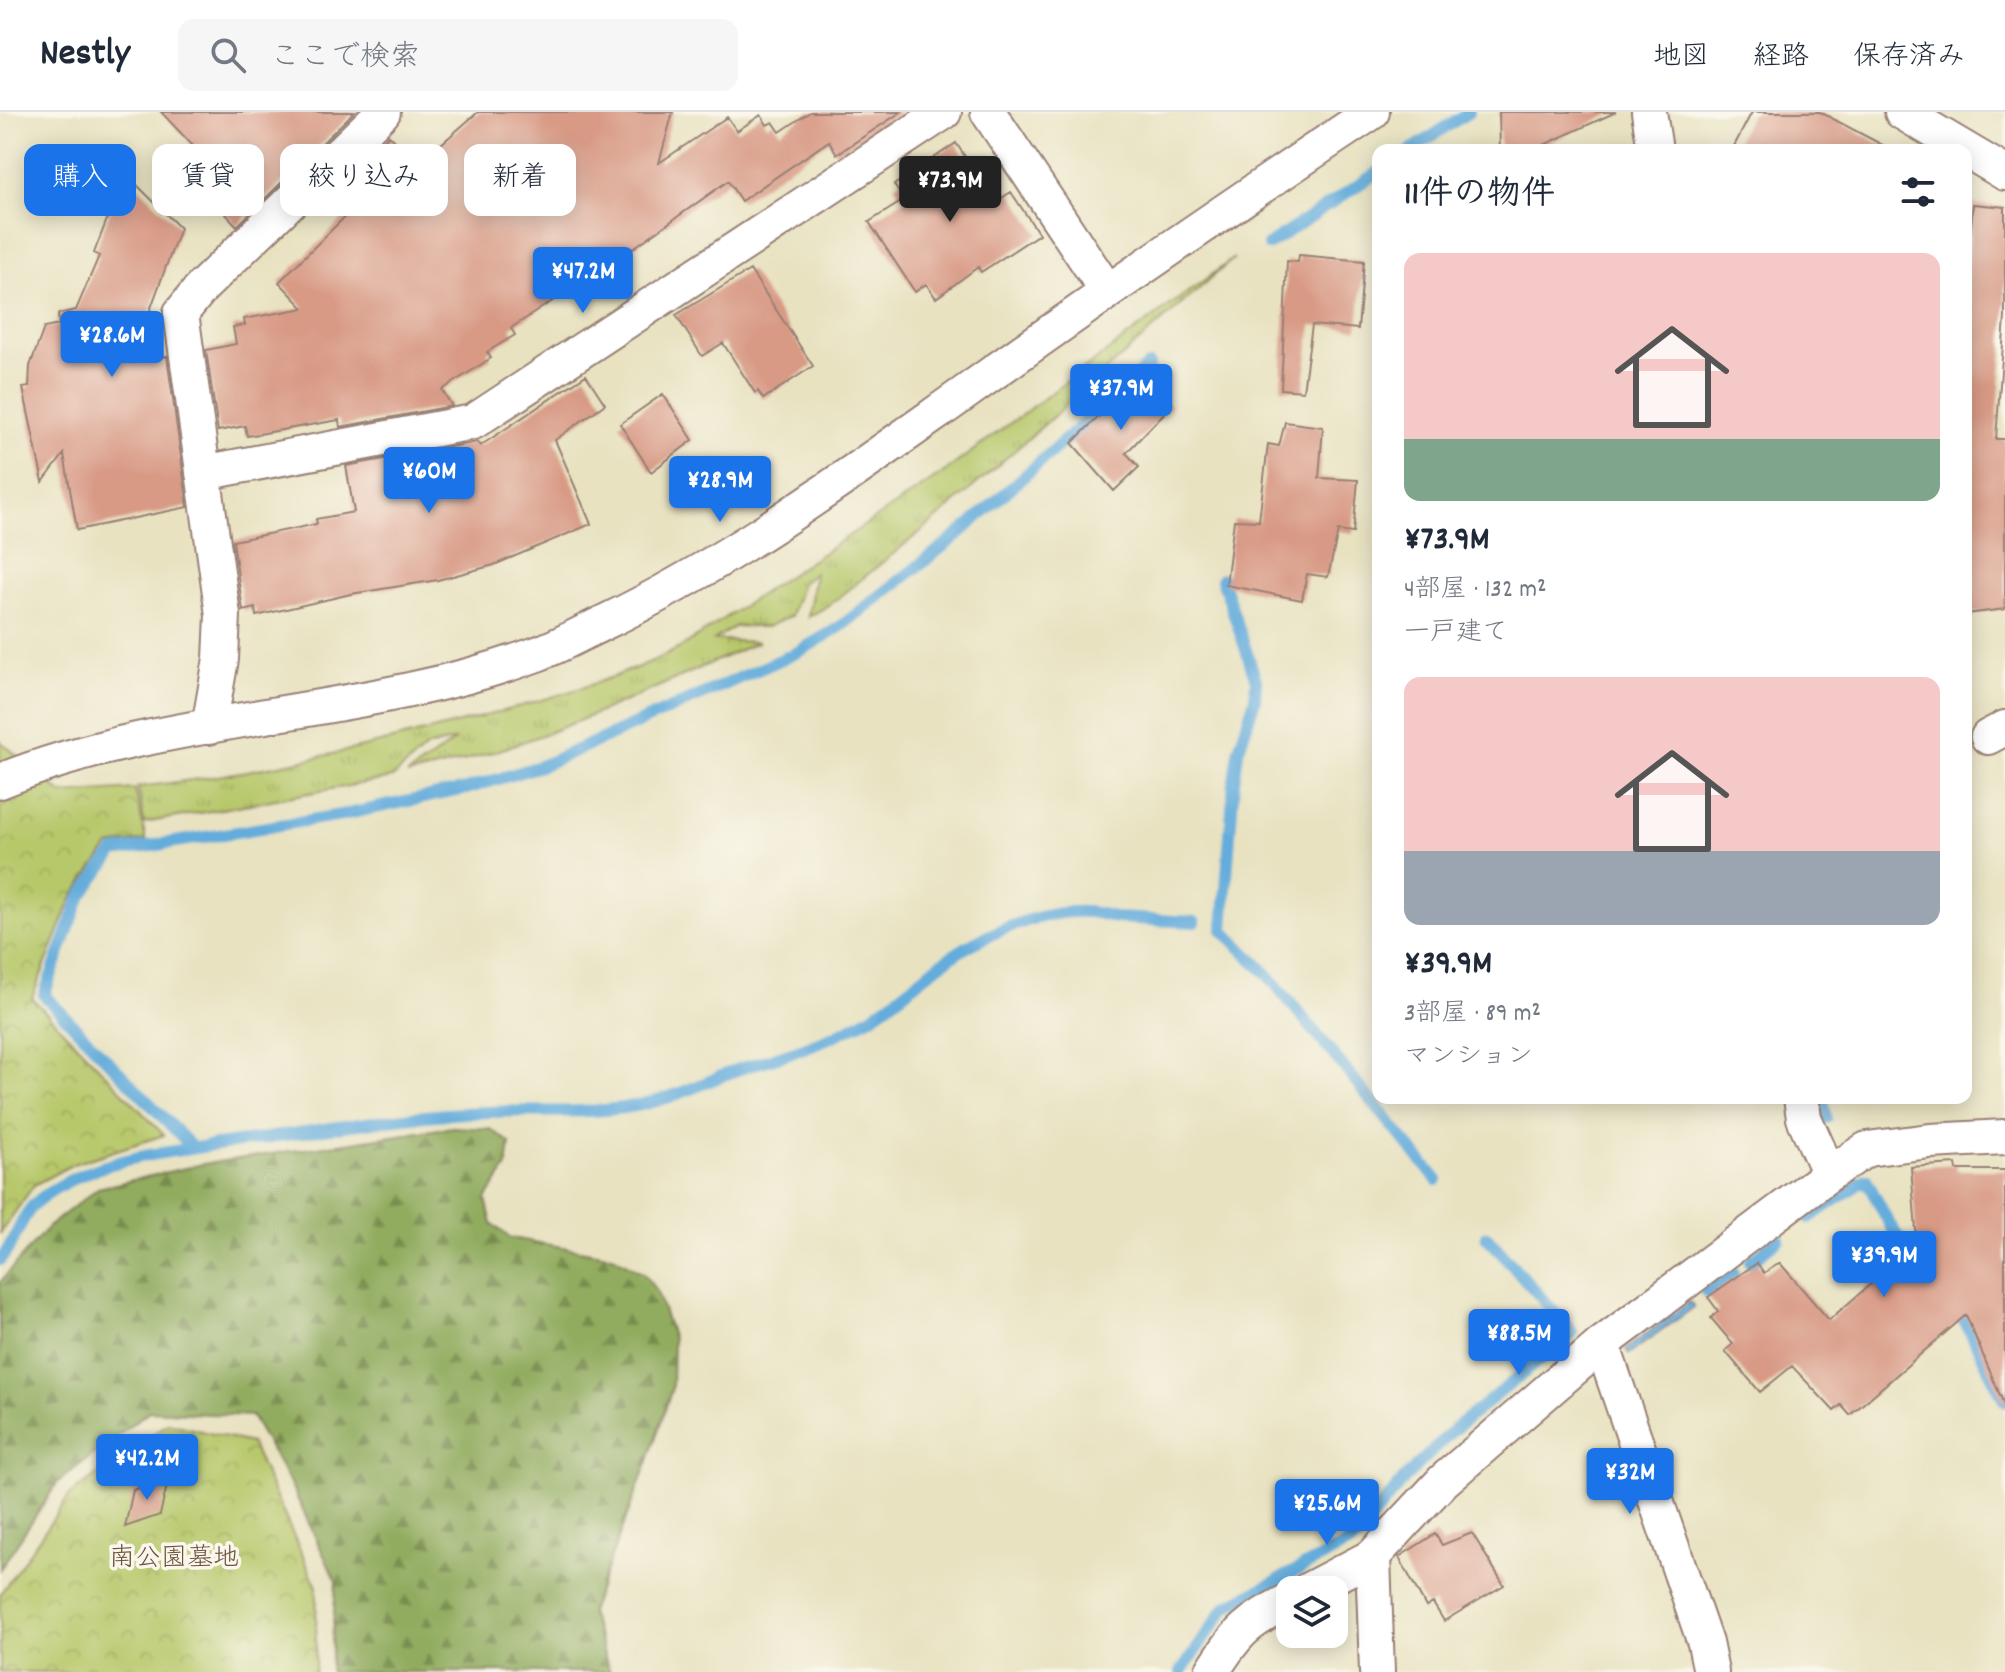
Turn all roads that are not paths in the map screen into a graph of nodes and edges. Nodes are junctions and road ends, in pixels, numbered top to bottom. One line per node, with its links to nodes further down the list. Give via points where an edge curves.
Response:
1 (383, 112): 13 (street, via 181,313)
2 (944, 112): 13 (street, via 473,422)
3 (988, 112): 12 (street)
4 (1372, 112): 12 (street)
5 (1649, 112): 7 (street)
6 (1902, 112): 8 (street)
7 (1654, 144)
8 (1955, 144)
9 (1972, 154): 11 (street)
10 (1972, 172): 11 (street)
11 (2005, 174)
12 (1107, 291): 14 (street, via 879,454 652,600 523,658 387,696)
13 (203, 473): 14 (street, via 223,615)
14 (209, 727): 15 (street, via 81,753)
15 (0, 781)
16 (1802, 1104): 18 (street)
17 (2005, 1137): 18 (street, via 1867,1149)
18 (1829, 1174): 19 (street)
19 (1602, 1344): 20 (street, via 1443,1481); 25 (street)
20 (1373, 1556): 21 (street); 24 (street)
21 (1335, 1576)
22 (1276, 1607): 23 (street, via 1234,1637)
23 (1212, 1672)
24 (1377, 1672)
25 (1711, 1672)

